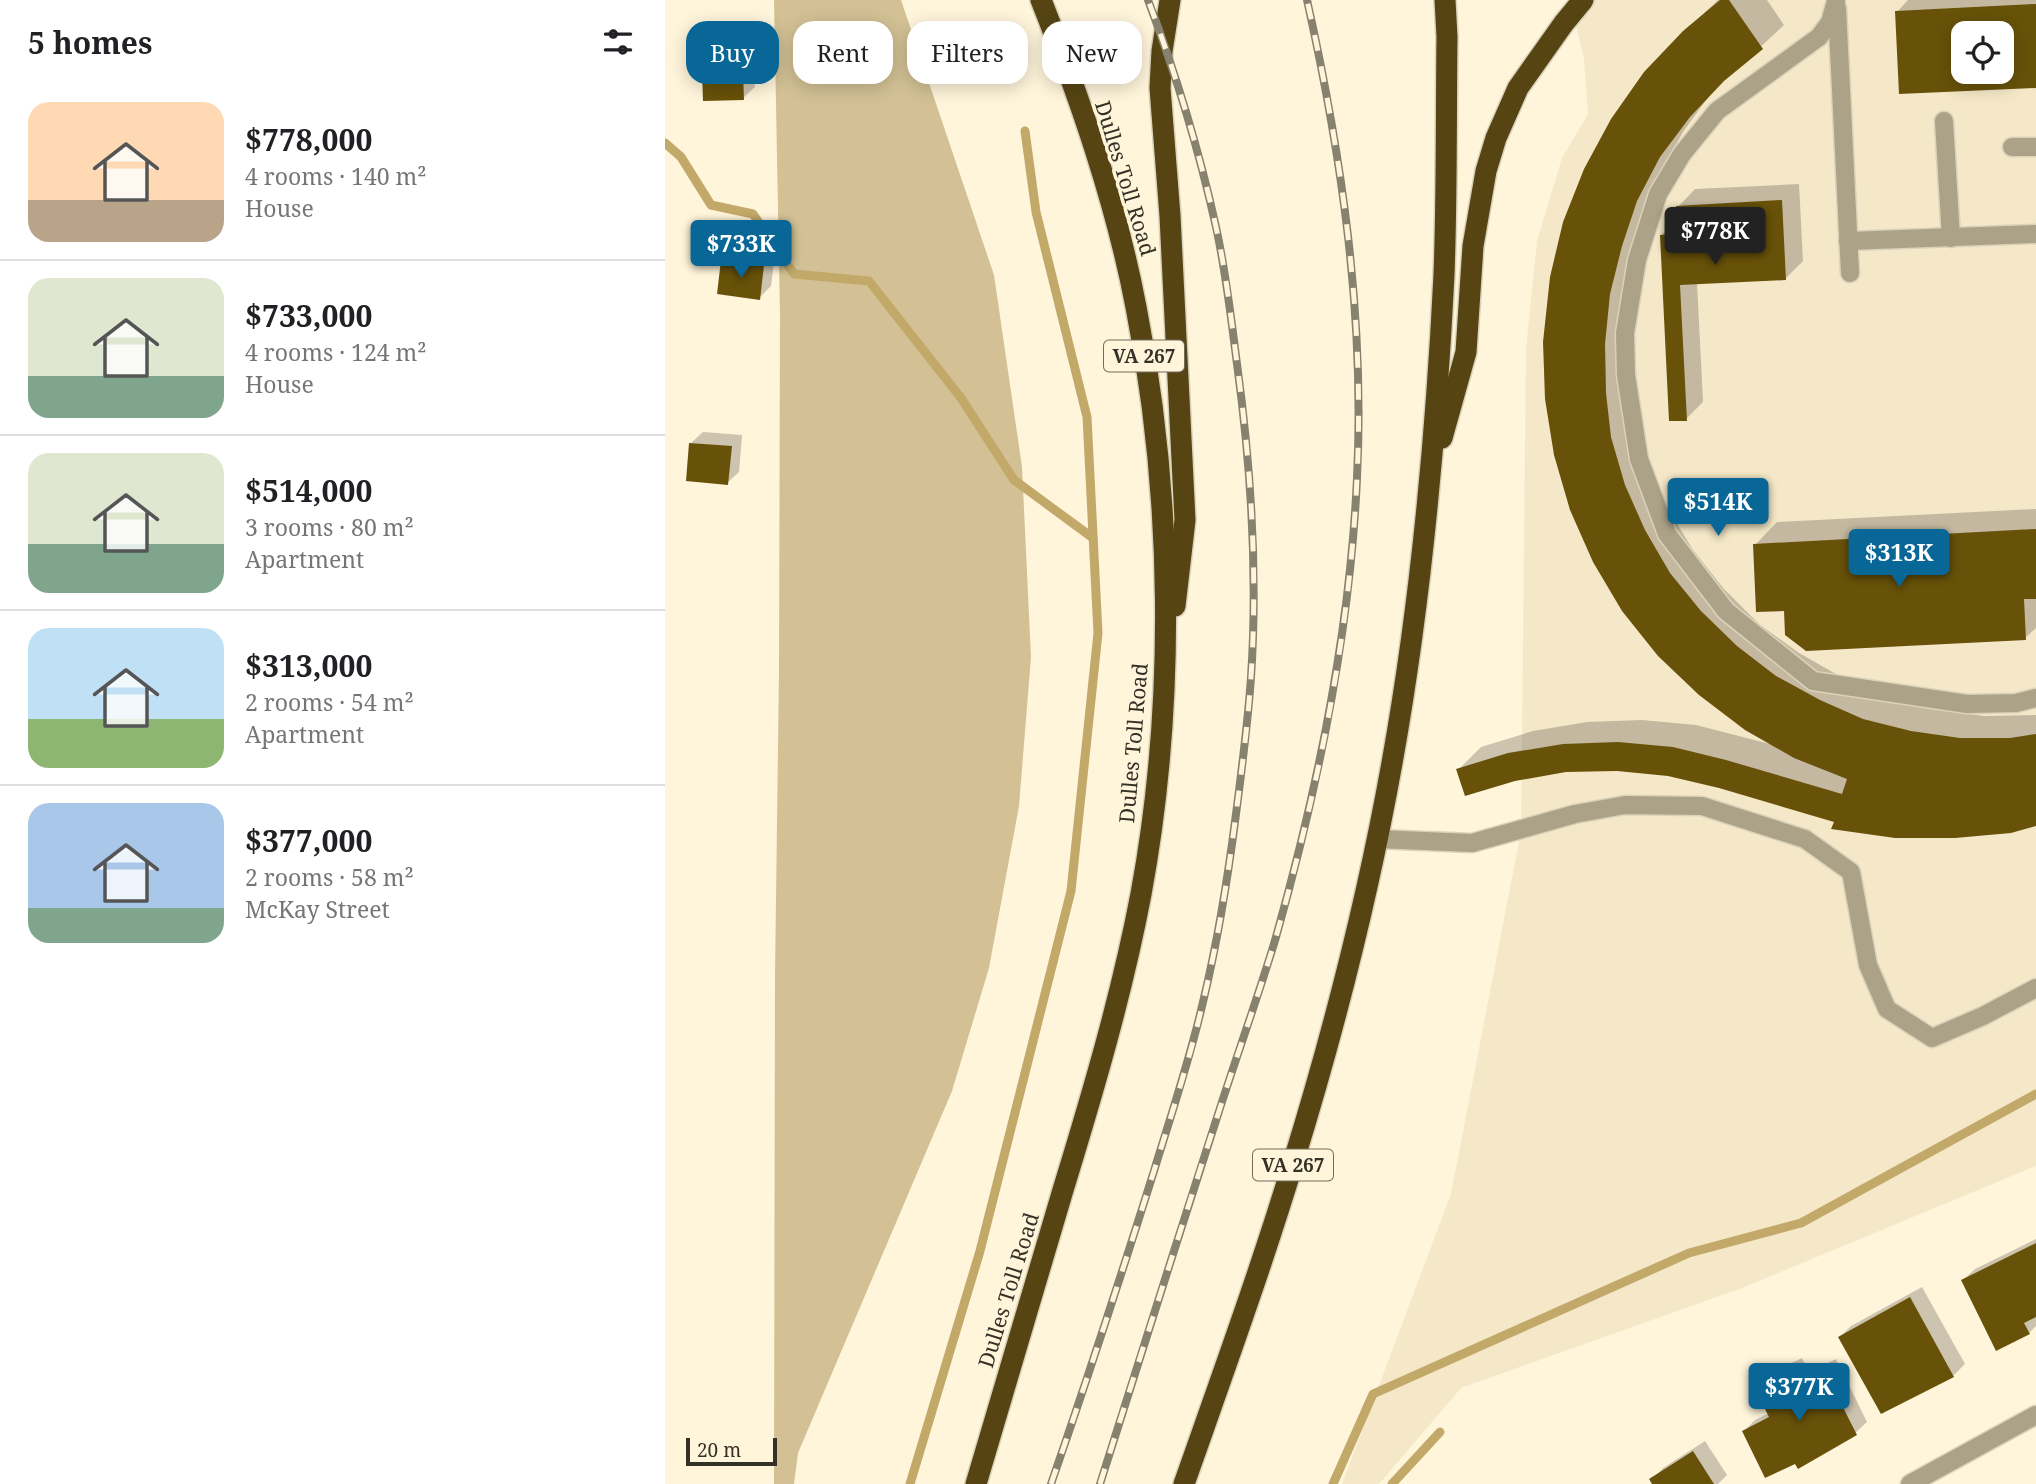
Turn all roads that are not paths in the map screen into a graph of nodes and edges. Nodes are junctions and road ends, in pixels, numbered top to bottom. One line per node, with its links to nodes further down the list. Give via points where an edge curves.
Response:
1 (1041, 0): 15 (highway, Dulles Toll Road / VA 267, via 1109,195 1136,307 1161,507)
2 (1170, 0): 15 (highway, via 1160,88 1185,520)
3 (1445, 0): 13 (highway, VA 267, via 1444,275)
4 (1583, 0): 13 (highway, via 1518,88 1496,138 1473,246 1466,352)
5 (1836, 1): 11 (street); 14 (street, via 1830,22 1819,37 1717,111 1682,154 1658,194 1637,260 1625,333 1626,375 1639,459 1667,534 1726,611 1813,681 1967,704)
6 (1944, 121): 10 (street)
7 (2012, 147): 8 (street)
8 (2036, 147)
9 (2036, 234): 10 (street)
10 (1951, 238): 11 (street)
11 (1848, 241): 12 (street)
12 (1850, 273)
13 (1431, 477): 16 (highway, VA 267, via 1405,681)
14 (2036, 698)
15 (1162, 726): 19 (highway, Dulles Toll Road / VA 267, via 1149,846 1117,1003)
16 (1377, 839): 17 (street, via 1472,843 1625,805 1702,806 1805,839 1851,872 1868,965 1887,1009 1932,1038); 20 (highway, VA 267, via 1337,1012 1294,1161)
17 (2036, 988)
18 (2036, 1415): 21 (street)
19 (976, 1484)
20 (1184, 1484)
21 (1910, 1484)

